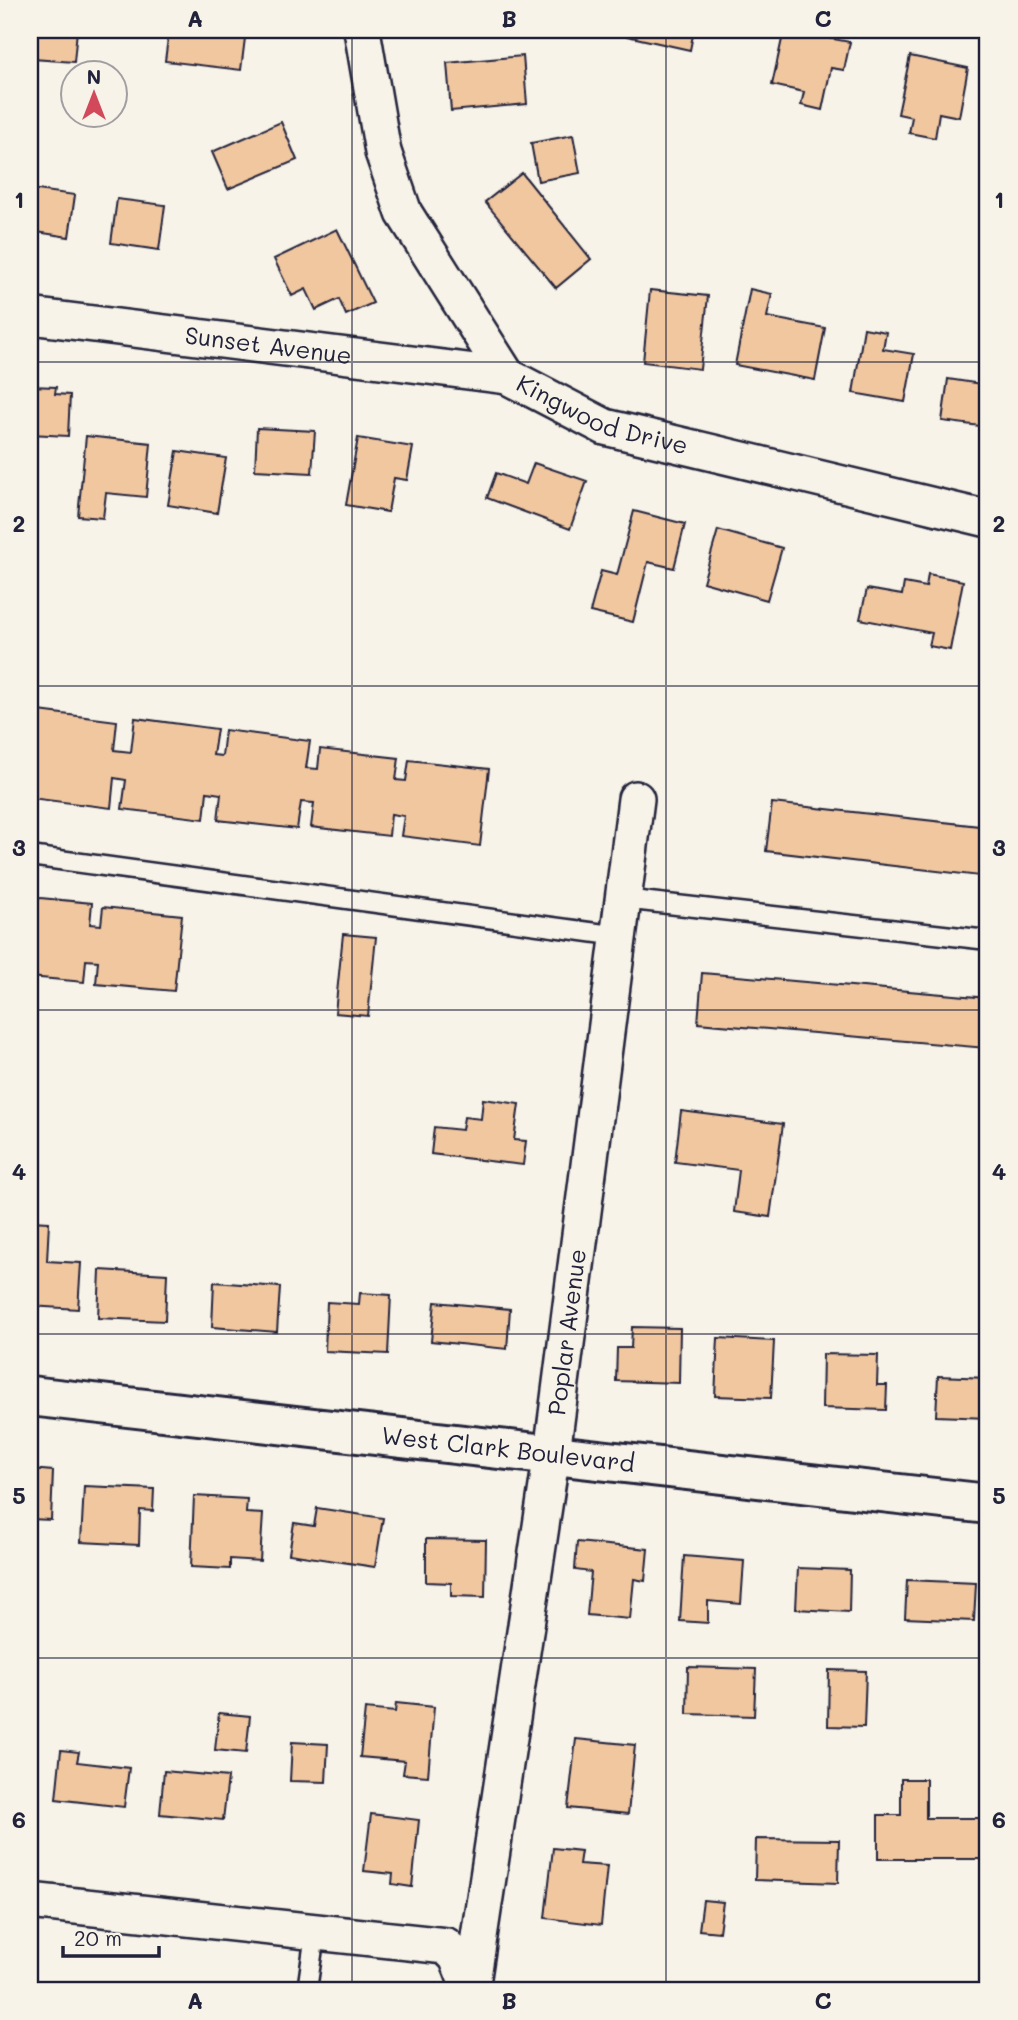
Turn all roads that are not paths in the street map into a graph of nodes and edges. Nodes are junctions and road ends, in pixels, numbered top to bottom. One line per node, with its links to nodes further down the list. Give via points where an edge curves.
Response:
1 (362, 30): 3 (street, Kingwood Drive, via 383,152 404,212)
2 (30, 316): 3 (street, Sunset Avenue)
3 (507, 376): 4 (street, Kingwood Drive, via 606,427)
4 (988, 519)
5 (636, 799): 7 (street, Poplar Avenue)
6 (30, 856): 8 (lane)
7 (623, 899): 8 (street, Poplar Avenue); 9 (lane)
8 (619, 936): 11 (street, Poplar Avenue)
9 (988, 940)
10 (30, 1396): 11 (street, West Clark Boulevard)
11 (552, 1453): 12 (street, West Clark Boulevard); 16 (street, Poplar Avenue)
12 (988, 1503)
13 (30, 1901): 14 (street)
14 (316, 1934): 15 (lane); 16 (street, via 446,1946 457,1956)
15 (307, 1990)
16 (470, 1990)

